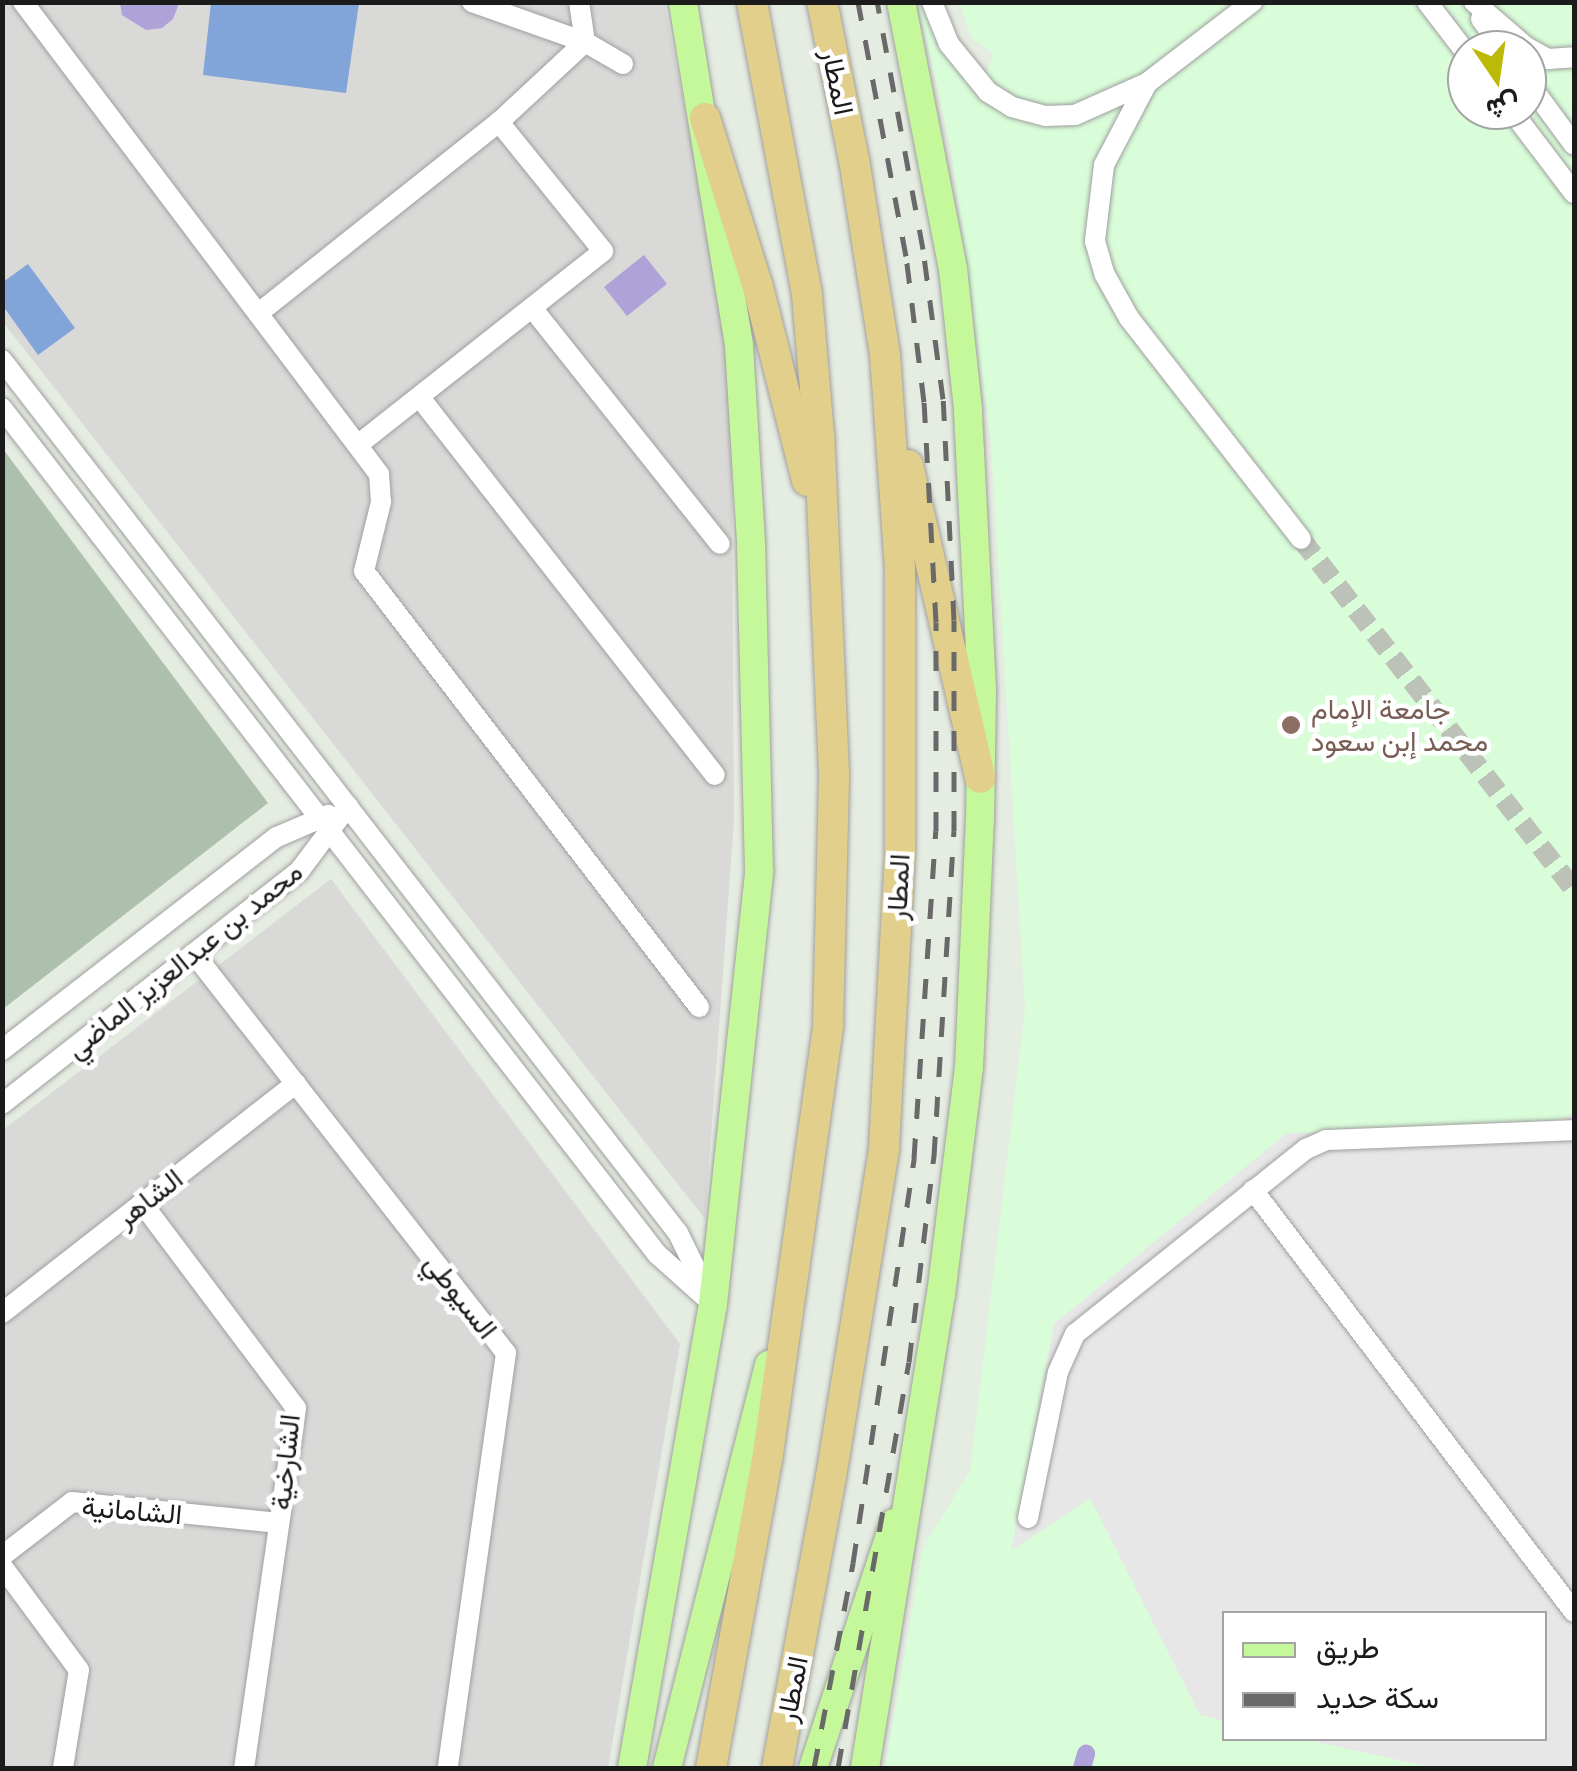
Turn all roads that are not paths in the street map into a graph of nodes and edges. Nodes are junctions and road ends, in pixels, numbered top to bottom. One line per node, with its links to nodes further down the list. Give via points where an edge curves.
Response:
1 (23, 2): 27 (street)
2 (472, 2): 16 (street)
3 (579, 2): 16 (street)
4 (682, 2): 21 (main road)
5 (752, 2): 33 (highway, via 807,294)
6 (822, 2): 28 (highway, المطار)
7 (902, 2): 37 (main road, via 953,269 968,409)
8 (932, 2): 19 (street, via 968,72 1012,107 1075,115)
9 (1240, 2): 13 (street)
10 (1252, 2): 13 (street)
11 (1427, 2): 14 (street)
12 (1472, 2): 15 (street); 17 (street, via 1536,53 1548,59)
13 (1222, 23): 19 (street)
14 (1449, 30)
15 (1491, 30)
16 (585, 42): 18 (street); 22 (street)
17 (1574, 56)
18 (623, 64)
19 (1147, 83): 34 (street, via 1104,164 1095,241 1105,275 1129,318)
20 (1547, 108): 24 (street)
21 (705, 118): 33 (highway, via 758,287); 49 (main road, via 739,345 758,871)
22 (499, 122): 26 (street, via 603,250); 27 (street)
23 (1526, 130): 25 (street)
24 (1574, 145)
25 (1574, 192)
26 (533, 310): 30 (street); 35 (street)
27 (260, 312): 32 (street)
28 (885, 355): 37 (highway); 63 (highway, المطار, via 900,588 900,850 884,1148)
29 (2, 360): 38 (street)
30 (421, 399): 32 (street); 36 (street)
31 (2, 408): 39 (street)
32 (360, 444): 41 (street, via 379,474 381,502 364,571)
33 (820, 528): 48 (highway, via 834,772 828,1025)
34 (1302, 538)
35 (720, 544)
36 (715, 775)
37 (980, 778): 51 (main road, via 968,1068)
38 (348, 806): 39 (street, محمد بن عبدالعزيز الماضي); 49 (street, via 678,1233)
39 (326, 826): 40 (street, محمد بن عبدالعزيز الماضي, via 300,870); 42 (street, محمد بن عبدالعزيز الماضي, via 276,837); 49 (street, via 657,1254)
40 (196, 954): 43 (street, السيوطي); 44 (street, محمد بن عبدالعزيز الماضي)
41 (700, 1006)
42 (2, 1050)
43 (296, 1083): 47 (street, الشاهر); 59 (street, السيوطي, via 506,1353)
44 (2, 1104)
45 (1574, 1130): 46 (street, via 1326,1140)
46 (1253, 1190): 52 (street, via 1075,1334 1058,1372); 56 (street)
47 (142, 1203): 50 (street, الشاهر); 53 (street, الشارخية, via 296,1408)
48 (797, 1252): 61 (main road); 62 (highway)
49 (713, 1304): 60 (main road)
50 (2, 1313)
51 (917, 1454): 64 (main road); 65 (main road)
52 (1028, 1518)
53 (279, 1524): 54 (street, الشامانية, via 72,1502); 58 (street, الشارخية)
54 (2, 1556)
55 (2, 1566): 57 (street, via 79,1670)
56 (1574, 1612)
57 (63, 1768)
58 (244, 1768)
59 (448, 1768)
60 (632, 1768)
61 (667, 1768)
62 (711, 1768)
63 (777, 1768)
64 (813, 1768)
65 (864, 1768)

